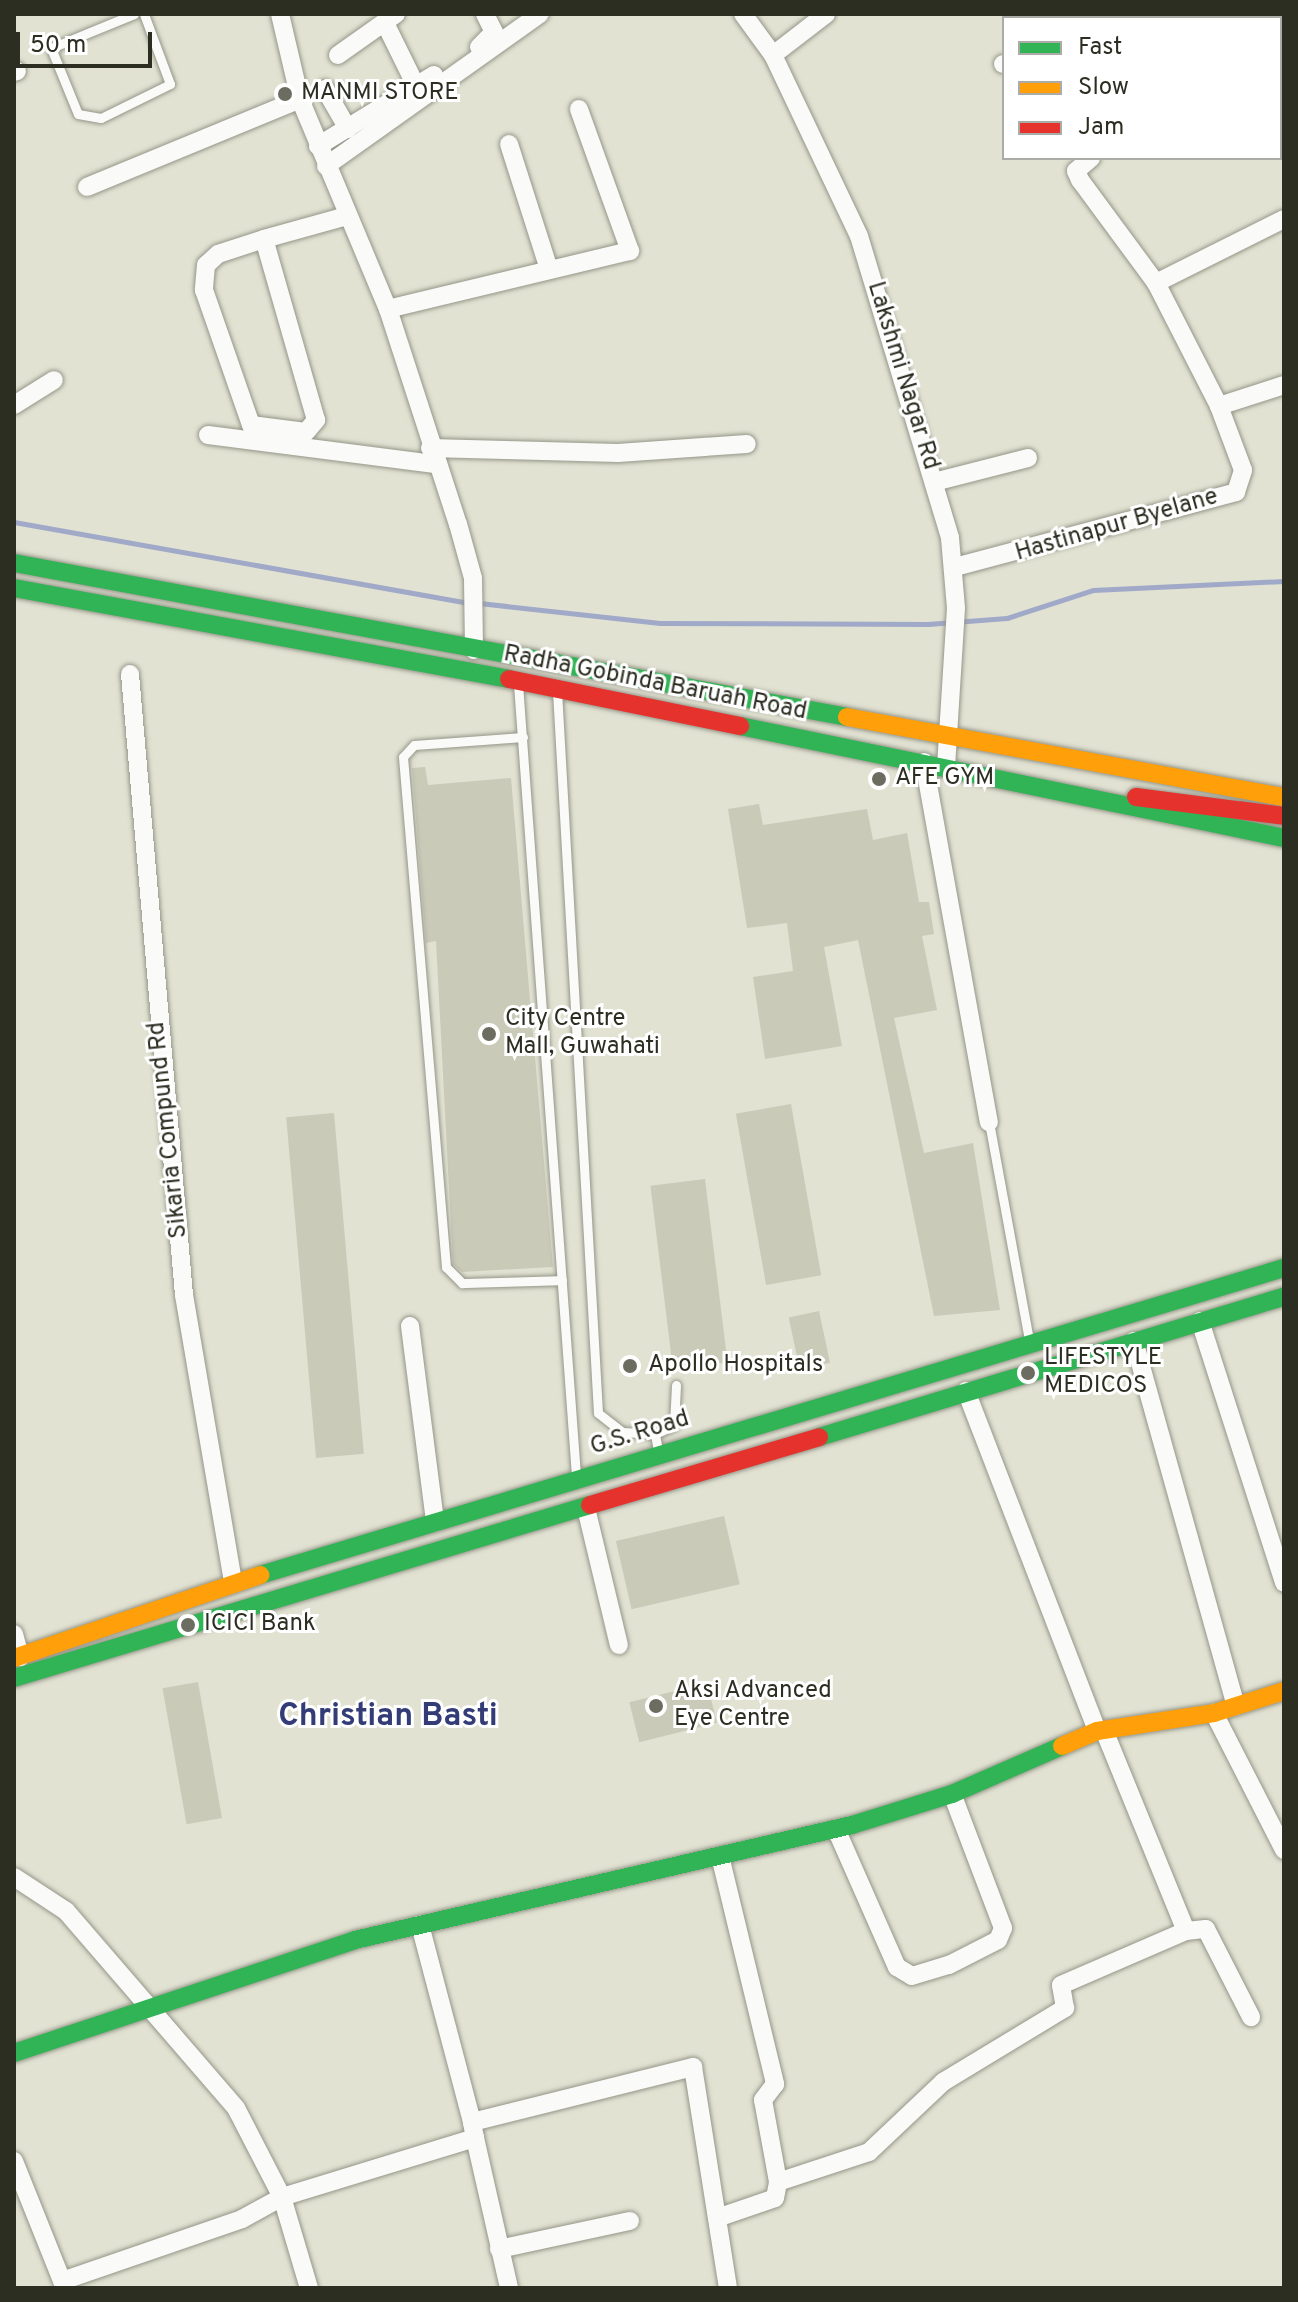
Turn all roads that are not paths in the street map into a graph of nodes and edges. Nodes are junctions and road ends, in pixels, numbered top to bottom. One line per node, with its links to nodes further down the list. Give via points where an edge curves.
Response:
1 (134, 14): 2 (lane, via 51,48 78,114 101,118 170,84)
2 (144, 14)
3 (280, 14): 13 (street)
4 (485, 14): 11 (street, via 490,38)
5 (540, 14): 19 (street)
6 (743, 14): 10 (street, Lakshmi Nagar Rd)
7 (826, 14): 10 (street)
8 (390, 19): 9 (street); 11 (street)
9 (338, 55)
10 (773, 55): 35 (street, Lakshmi Nagar Rd, via 859,236)
11 (416, 86): 15 (street)
12 (325, 89): 15 (street)
13 (300, 99): 17 (street); 20 (street)
14 (579, 109): 24 (street, via 630,251)
15 (348, 129): 17 (street)
16 (509, 144): 24 (street)
17 (318, 146): 19 (street)
18 (1089, 160): 25 (street, Hastinapur Byelane, via 1076,171 1080,180)
19 (326, 166): 21 (street)
20 (87, 187)
21 (347, 216): 23 (street); 26 (street)
22 (1284, 219): 25 (street)
23 (264, 239): 23 (street, via 316,420 306,432 251,425 204,290 206,265 218,254)
24 (549, 269): 26 (street)
25 (1156, 283): 30 (street, Hastinapur Byelane)
26 (388, 309): 33 (street)
27 (54, 380): 29 (street)
28 (1284, 385): 30 (street)
29 (14, 405)
30 (1219, 406): 37 (street, Hastinapur Byelane, via 1243,470 1236,492)
31 (208, 435): 33 (street)
32 (747, 444): 33 (street, via 618,453)
33 (433, 456): 39 (street, via 473,578)
34 (1028, 458): 35 (street)
35 (934, 482): 37 (street, Lakshmi Nagar Rd)
36 (14, 563): 39 (main road, Radha Gobinda Baruah Road)
37 (955, 567): 44 (street, Lakshmi Nagar Rd)
38 (14, 588): 41 (main road, Radha Gobinda Baruah Road)
39 (474, 650): 44 (main road, Radha Gobinda Baruah Road)
40 (130, 674): 69 (street, Sikaria Compund Rd, via 184,1295)
41 (518, 681): 42 (main road, Radha Gobinda Baruah Road); 43 (lane)
42 (556, 688): 45 (main road, Radha Gobinda Baruah Road); 63 (lane, via 598,1413 611,1427)
43 (523, 737): 55 (lane); 55 (lane, via 414,745 403,757 446,1267 462,1283)
44 (949, 741): 46 (street, Lakshmi Nagar Rd); 47 (main road, Radha Gobinda Baruah Road)
45 (924, 762): 46 (main road, Radha Gobinda Baruah Road); 53 (street)
46 (946, 766): 50 (main road, Radha Gobinda Baruah Road)
47 (1112, 768): 48 (main road); 49 (main road, Radha Gobinda Baruah Road)
48 (1177, 797): 50 (main road); 51 (main road)
49 (1284, 797)
50 (1104, 798): 52 (main road, Radha Gobinda Baruah Road)
51 (1284, 816)
52 (1284, 838)
53 (989, 1122): 60 (lane)
54 (1284, 1268): 60 (main road, G.S. Road)
55 (562, 1280): 66 (lane)
56 (1284, 1297): 57 (main road)
57 (1200, 1321): 59 (main road); 70 (street)
58 (410, 1326): 68 (street)
59 (1134, 1341): 62 (main road); 76 (street)
60 (1029, 1343): 65 (main road, G.S. Road)
61 (676, 1385): 64 (lane, via 674,1425)
62 (966, 1391): 67 (main road); 78 (street)
63 (638, 1434): 64 (lane); 65 (lane)
64 (655, 1434): 65 (lane)
65 (650, 1457): 66 (main road, G.S. Road)
66 (576, 1478): 68 (main road, G.S. Road)
67 (586, 1508): 72 (street); 74 (main road)
68 (435, 1522): 69 (main road, G.S. Road)
69 (233, 1583): 73 (main road, G.S. Road)
70 (1284, 1583)
71 (14, 1634): 73 (street)
72 (619, 1645)
73 (17, 1658)
74 (14, 1678)
75 (1284, 1691): 76 (main road)
76 (1236, 1706): 77 (main road)
77 (1214, 1713): 78 (main road); 81 (street)
78 (1100, 1731): 79 (main road); 85 (street)
79 (952, 1794): 80 (main road); 80 (street, via 1003,1928 998,1940 949,1965 912,1976 897,1967)
80 (836, 1829): 82 (main road)
81 (1283, 1847)
82 (720, 1856): 84 (main road); 91 (street, via 775,2084 763,2100)
83 (14, 1877): 86 (street, via 66,1911)
84 (420, 1925): 86 (main road); 89 (street)
85 (1186, 1931): 87 (street, via 1206,1929); 91 (street, via 1061,1985 1065,2008 943,2082 869,2152)
86 (156, 2008): 88 (main road); 92 (street, via 236,2108)
87 (1251, 2017)
88 (14, 2053)
89 (473, 2130): 92 (street); 93 (street, via 693,2067); 95 (street)
90 (14, 2161): 96 (street)
91 (778, 2182): 93 (street, via 775,2198)
92 (282, 2197): 96 (street, via 242,2219); 97 (street)
93 (717, 2218): 99 (street)
94 (630, 2221): 95 (street)
95 (499, 2249): 98 (street)
96 (54, 2284)
97 (309, 2288)
98 (509, 2288)
99 (728, 2288)

